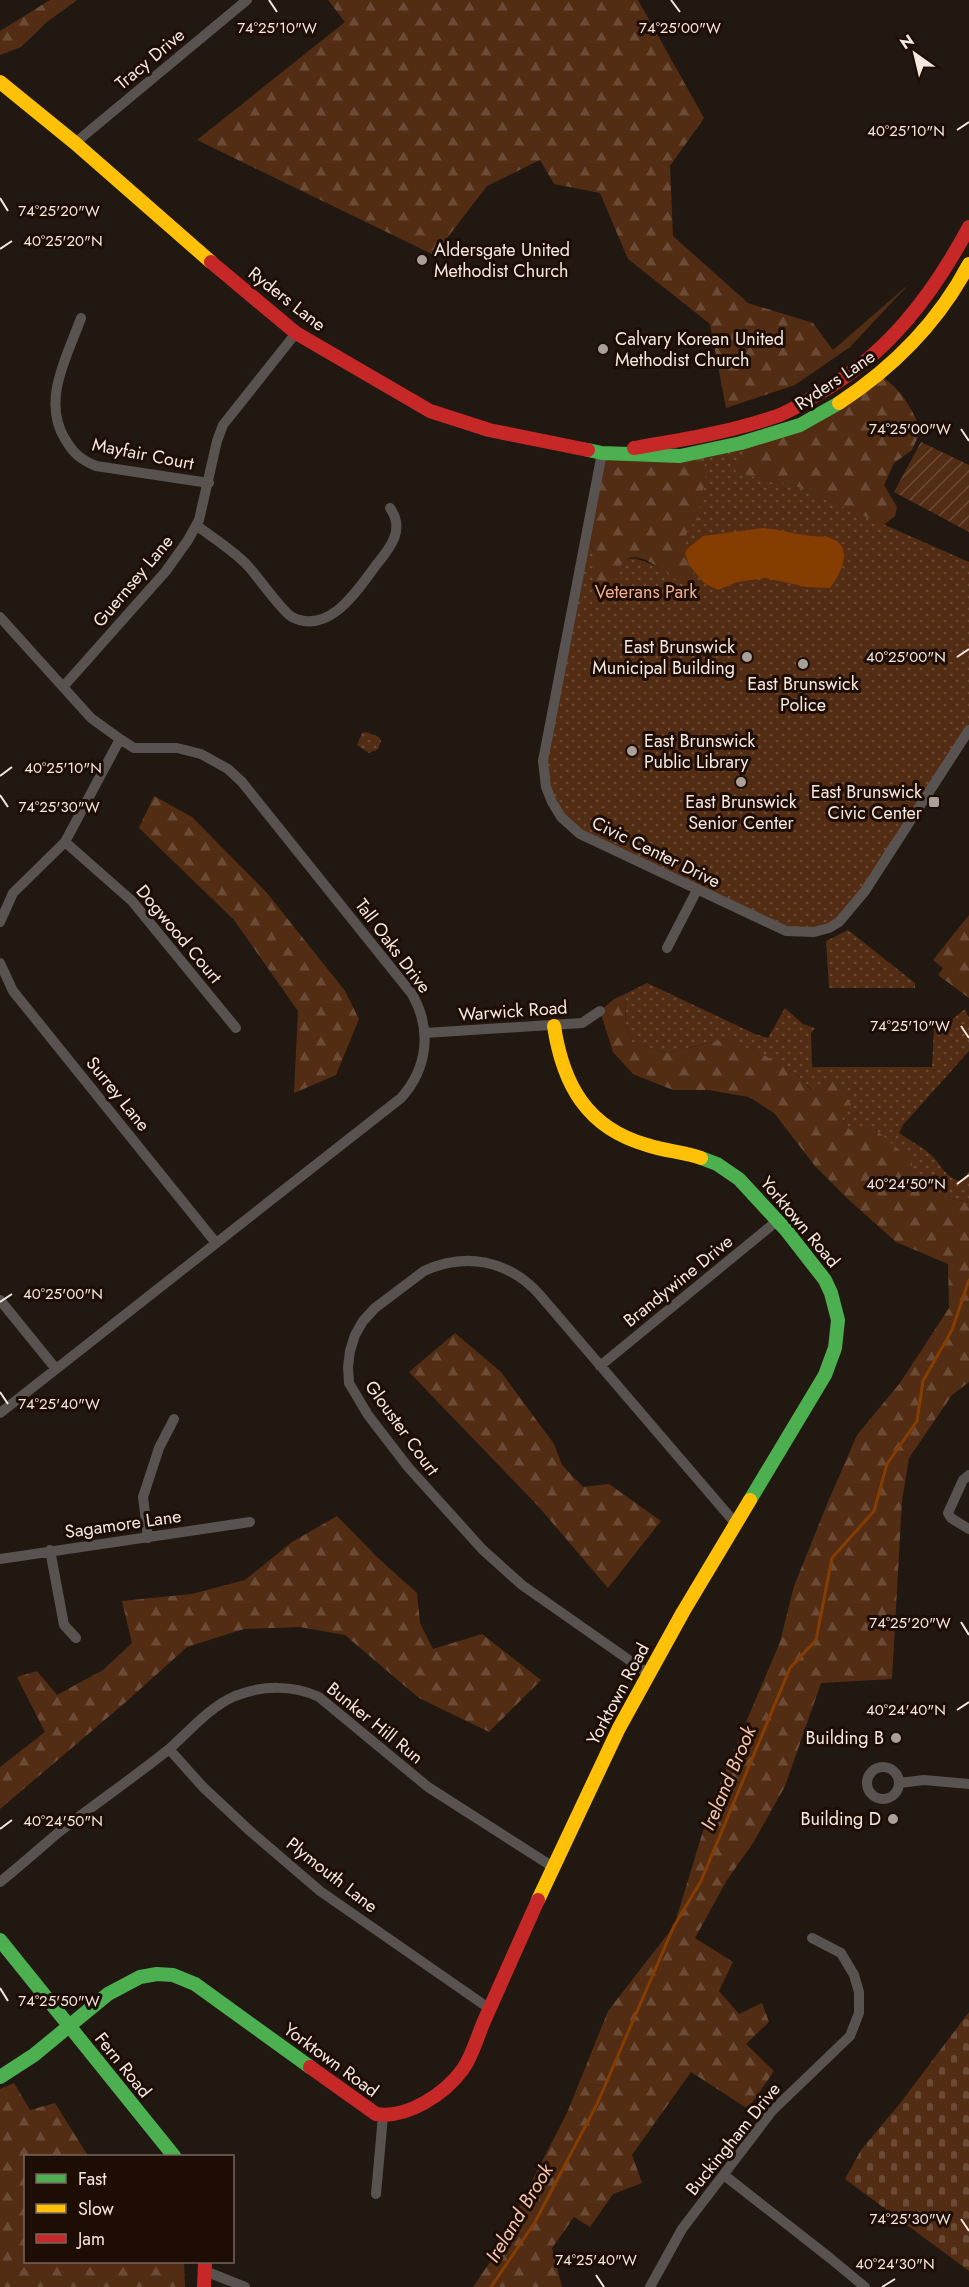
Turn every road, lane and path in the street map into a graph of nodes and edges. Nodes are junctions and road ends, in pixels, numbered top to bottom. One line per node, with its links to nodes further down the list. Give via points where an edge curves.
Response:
1 (248, 0): 2 (street, Tracy Drive)
2 (234, 4): 4 (street, Tracy Drive)
3 (0, 82): 4 (street, Ryders Lane)
4 (75, 143): 8 (street, Ryders Lane)
5 (969, 227): 9 (street, Ryders Lane, via 949,267 913,318 874,356 830,389 775,417 672,442)
6 (969, 264): 9 (street, Ryders Lane, via 914,344 869,382 800,425 680,456)
7 (81, 318): 10 (street, Mayfair Court, via 57,384 55,404 57,422 71,450 81,460 96,466)
8 (296, 333): 9 (street, Ryders Lane, via 430,411 489,430); 10 (street, Guernsey Lane, via 223,425)
9 (602, 453): 18 (street, Civic Center Drive, via 544,750 546,786 556,810 580,834)
10 (209, 483): 12 (street, Guernsey Lane)
11 (390, 508): 12 (street, via 396,517 393,544 347,603 331,616 311,622 291,617 246,564)
12 (196, 525): 14 (street, Guernsey Lane, via 166,571)
13 (0, 617): 14 (street, Tall Oaks Drive)
14 (63, 687): 16 (street, Tall Oaks Drive, via 91,718)
15 (969, 730): 18 (street, Civic Center Drive, via 865,891 850,911 829,928 786,931)
16 (120, 739): 17 (street); 25 (street, Tall Oaks Drive, via 134,748 177,748 201,754 242,782 412,994)
17 (65, 842): 19 (street, via 13,893); 24 (street, Dogwood Court, via 132,901)
18 (696, 890): 20 (street)
19 (0, 922)
20 (667, 948)
21 (0, 963): 27 (street, Surrey Lane, via 13,991)
22 (600, 1011): 23 (street, Warwick Road, via 582,1023)
23 (554, 1026): 25 (street, Warwick Road); 26 (street, Yorktown Road, via 568,1082 582,1104 601,1122 634,1142 689,1153 714,1163 747,1187)
24 (236, 1028)
25 (425, 1034): 27 (street, Tall Oaks Drive, via 420,1069 401,1098)
26 (777, 1221): 29 (street, Brandywine Drive); 35 (street, Yorktown Road, via 827,1281 837,1309 838,1338 825,1375)
27 (216, 1243): 30 (street, Tall Oaks Drive)
28 (0, 1300): 30 (street)
29 (600, 1366): 35 (street, Glouster Court); 41 (street, Glouster Court, via 525,1280 490,1263 461,1260 424,1271 375,1308 355,1335 348,1367 350,1383 368,1415 441,1506 482,1549 522,1586)
30 (56, 1369): 31 (street, Tall Oaks Drive)
31 (0, 1413)
32 (174, 1419): 37 (street, via 143,1497)
33 (969, 1475): 36 (street, via 948,1513)
34 (250, 1522): 37 (street, Sagamore Lane)
35 (735, 1524): 41 (street, Yorktown Road)
36 (969, 1529)
37 (148, 1538): 38 (street, Sagamore Lane)
38 (50, 1550): 39 (street, Sagamore Lane); 40 (street, via 64,1625)
39 (0, 1558)
40 (76, 1638)
41 (649, 1674): 45 (street, Yorktown Road)
42 (169, 1749): 45 (street, Bunker Hill Run, via 220,1704 237,1696 267,1689 308,1692 320,1697 428,1787); 46 (street, Bunker Hill Run); 49 (street, Plymouth Lane, via 211,1794 320,1891)
43 (899, 1783): 44 (street, via 924,1780)
44 (969, 1784)
45 (553, 1867): 49 (street, Yorktown Road)
46 (0, 1882)
47 (812, 1938): 54 (street, Buckingham Drive, via 841,1953 854,1975 859,2013 850,2036 772,2111)
48 (0, 1940): 50 (street, Fern Road)
49 (490, 2009): 52 (street, Yorktown Road, via 463,2069 438,2094 416,2108)
50 (69, 2026): 51 (street, Yorktown Road, via 33,2056); 52 (street, Yorktown Road, via 122,1984 160,1974 172,1975 195,1984); 53 (street, Fern Road)
51 (0, 2076)
52 (383, 2116): 55 (street)
53 (172, 2155)
54 (724, 2175): 59 (street, Buckingham Drive, via 682,2229); 60 (street)
55 (376, 2194)
56 (205, 2266): 57 (street); 58 (street)
57 (204, 2287)
58 (244, 2287)
59 (650, 2287)
60 (865, 2287)

